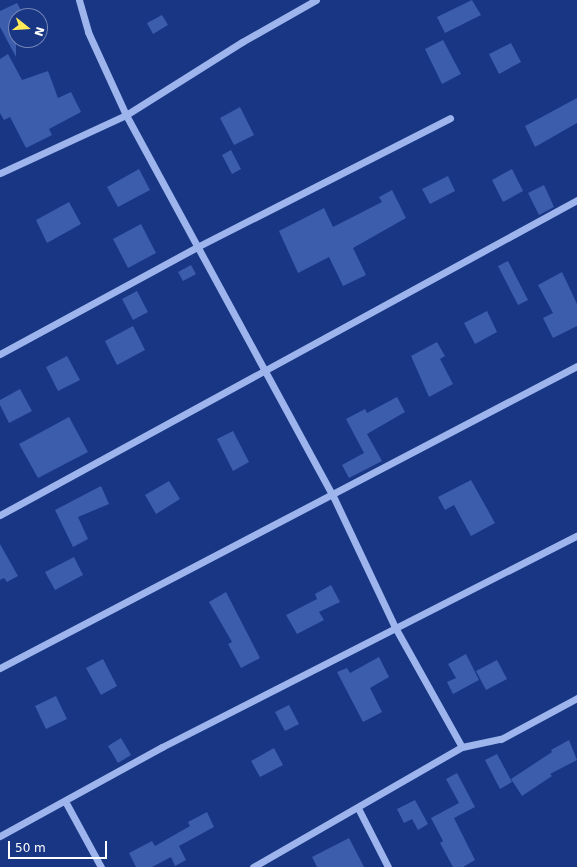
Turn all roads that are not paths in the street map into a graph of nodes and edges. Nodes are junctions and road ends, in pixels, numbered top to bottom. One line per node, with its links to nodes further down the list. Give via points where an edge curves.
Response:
1 (79, 0): 3 (street, via 88,32)
2 (316, 0): 3 (street, via 242,42)
3 (126, 115): 5 (street); 7 (street)
4 (450, 118): 7 (street)
5 (0, 174)
6 (577, 200): 10 (street)
7 (197, 247): 8 (street); 10 (street)
8 (0, 354)
9 (577, 366): 11 (street)
10 (266, 370): 11 (street); 12 (street)
11 (333, 496): 14 (street); 15 (street)
12 (0, 515)
13 (577, 536): 14 (street)
14 (396, 629): 17 (street); 18 (street, via 162,748)
15 (0, 668)
16 (577, 698): 17 (street, via 501,739)
17 (462, 747): 19 (street)
18 (65, 801): 20 (street); 21 (street)
19 (358, 808): 22 (street); 23 (street)
20 (0, 836)
21 (101, 867)
22 (253, 867)
23 (388, 867)

